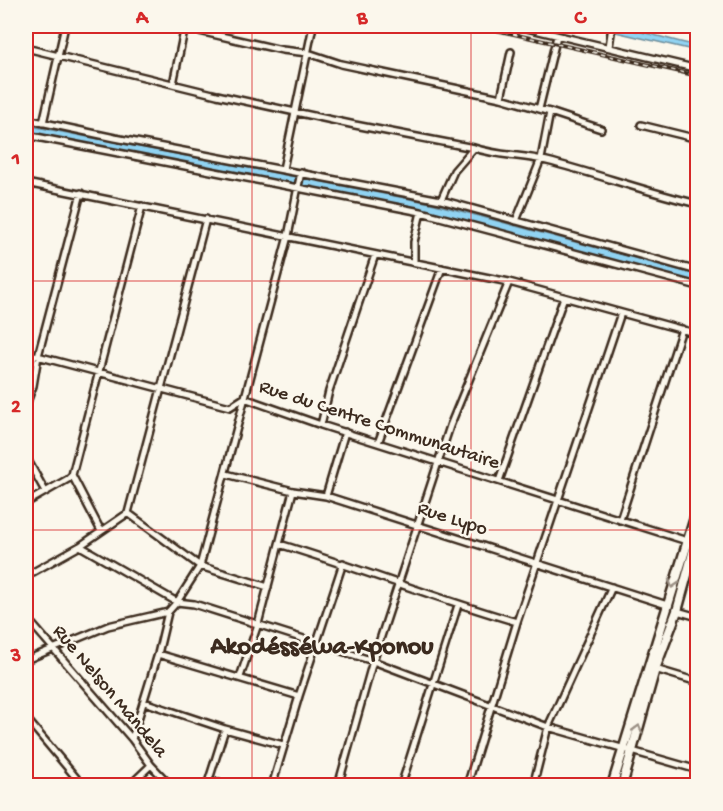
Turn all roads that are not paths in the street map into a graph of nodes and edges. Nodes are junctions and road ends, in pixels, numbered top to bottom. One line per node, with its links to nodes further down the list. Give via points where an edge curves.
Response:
1 (65, 26): 12 (street)
2 (177, 26): 3 (street)
3 (185, 26): 10 (street, via 282,50); 14 (street)
4 (313, 26): 10 (street)
5 (518, 26): 7 (street)
6 (612, 26): 8 (street)
7 (557, 36): 8 (street); 16 (street)
8 (609, 47): 13 (street)
9 (26, 48): 12 (street)
10 (308, 52): 15 (street, via 340,63); 17 (street)
11 (511, 52): 15 (street)
12 (58, 55): 14 (street); 20 (street)
13 (698, 69)
14 (173, 84): 17 (street)
15 (501, 98): 16 (street)
16 (539, 109): 18 (street)
17 (295, 112): 25 (street); 27 (street)
18 (550, 112): 22 (street); 26 (street)
19 (26, 119): 20 (street)
20 (43, 123): 27 (street)
21 (641, 125): 24 (street)
22 (601, 129)
23 (26, 135): 30 (street)
24 (698, 139)
25 (474, 148): 26 (street); 32 (street, via 454,171)
26 (541, 159): 33 (street); 37 (street)
27 (283, 169): 28 (street)
28 (301, 172): 30 (street); 32 (street)
29 (26, 183): 31 (street)
30 (297, 187): 35 (street); 38 (street)
31 (81, 193): 34 (street); 50 (street)
32 (441, 200): 37 (street)
33 (698, 204)
34 (142, 206): 36 (street); 51 (street)
35 (421, 212): 40 (street); 44 (street)
36 (206, 219): 38 (street); 52 (street)
37 (516, 221): 42 (street)
38 (288, 236): 39 (street); 53 (street)
39 (375, 255): 40 (street); 55 (street)
40 (414, 261): 41 (street)
41 (442, 268): 43 (street); 57 (street)
42 (698, 272)
43 (509, 282): 45 (street); 59 (street)
44 (698, 286)
45 (564, 297): 46 (street); 62 (street)
46 (621, 312): 47 (street); 66 (street)
47 (682, 329): 48 (street); 70 (street)
48 (698, 334)
49 (26, 353): 50 (street, Rue du Centre Communautaire)
50 (38, 356): 51 (street, Rue du Centre Communautaire); 54 (street)
51 (99, 373): 52 (street, Rue du Centre Communautaire); 61 (street)
52 (161, 390): 53 (street, Rue du Centre Communautaire, via 230,407); 69 (street)
53 (244, 398): 55 (street, Rue du Centre Communautaire); 60 (street)
54 (26, 405)
55 (321, 424): 56 (street, Rue du Centre Communautaire)
56 (345, 432): 57 (street, Rue du Centre Communautaire); 65 (street)
57 (378, 443): 59 (street, Rue du Centre Communautaire)
58 (26, 457): 63 (street)
59 (439, 462): 62 (street, Rue du Centre Communautaire); 71 (street)
60 (226, 474): 64 (street, Rue Lypo); 78 (street)
61 (72, 475): 63 (street); 72 (street)
62 (499, 481): 66 (street, Rue du Centre Communautaire)
63 (45, 491): 67 (street)
64 (293, 491): 65 (street, Rue Lypo); 74 (street)
65 (326, 496): 71 (street, Rue Lypo)
66 (557, 500): 70 (street, Rue du Centre Communautaire); 77 (street)
67 (26, 503)
68 (698, 508): 73 (main road)
69 (128, 513): 72 (street); 78 (street)
70 (620, 520): 73 (street, Rue du Centre Communautaire)
71 (418, 524): 77 (street, Rue Lypo); 80 (street)
72 (101, 531): 75 (street)
73 (694, 540): 85 (main road, one-way to 85); 86 (main road)
74 (279, 544): 76 (street); 81 (street)
75 (80, 546): 79 (street); 83 (street)
76 (343, 563): 80 (street); 92 (street)
77 (536, 564): 82 (street, Rue Lypo); 90 (street)
78 (200, 566): 81 (street); 83 (street)
79 (26, 576)
80 (399, 584): 84 (street); 96 (street)
81 (268, 587): 91 (street)
82 (612, 587): 85 (street, Rue Lypo); 105 (street)
83 (177, 602): 87 (street); 91 (street)
84 (458, 605): 90 (street); 100 (street)
85 (667, 606): 109 (main road)
86 (677, 610): 89 (street); 97 (main road)
87 (168, 612): 93 (street, via 108,626); 94 (street)
88 (26, 617): 93 (street, Rue Nelson Mandela)
89 (698, 617)
90 (517, 622): 103 (street)
91 (258, 624): 92 (street); 98 (street)
92 (315, 644): 96 (street); 101 (street)
93 (53, 648): 95 (street); 107 (street, Rue Nelson Mandela)
94 (158, 654): 98 (street); 102 (street)
95 (26, 660)
96 (373, 661): 100 (street); 118 (street)
97 (655, 669): 99 (street); 109 (main road, one-way to 97)
98 (240, 677): 101 (street)
99 (698, 682)
100 (432, 684): 103 (street); 119 (street)
101 (298, 696): 108 (street)
102 (144, 702): 106 (street); 107 (street)
103 (491, 705): 105 (street); 120 (street)
104 (26, 718): 113 (street)
105 (548, 727): 109 (street); 121 (street)
106 (225, 729): 108 (street); 112 (street)
107 (132, 739): 110 (street, Rue Nelson Mandela)
108 (283, 745): 117 (street)
109 (628, 749): 111 (street); 122 (main road); 123 (main road)
110 (151, 765): 114 (street); 115 (street, Rue Nelson Mandela)
111 (698, 770)
112 (208, 783): 116 (street)
113 (83, 786)
114 (129, 786)
115 (171, 786)
116 (230, 786)
117 (272, 786)
118 (338, 786)
119 (401, 786)
120 (467, 786)
121 (533, 786)
122 (612, 786)
123 (622, 786)

